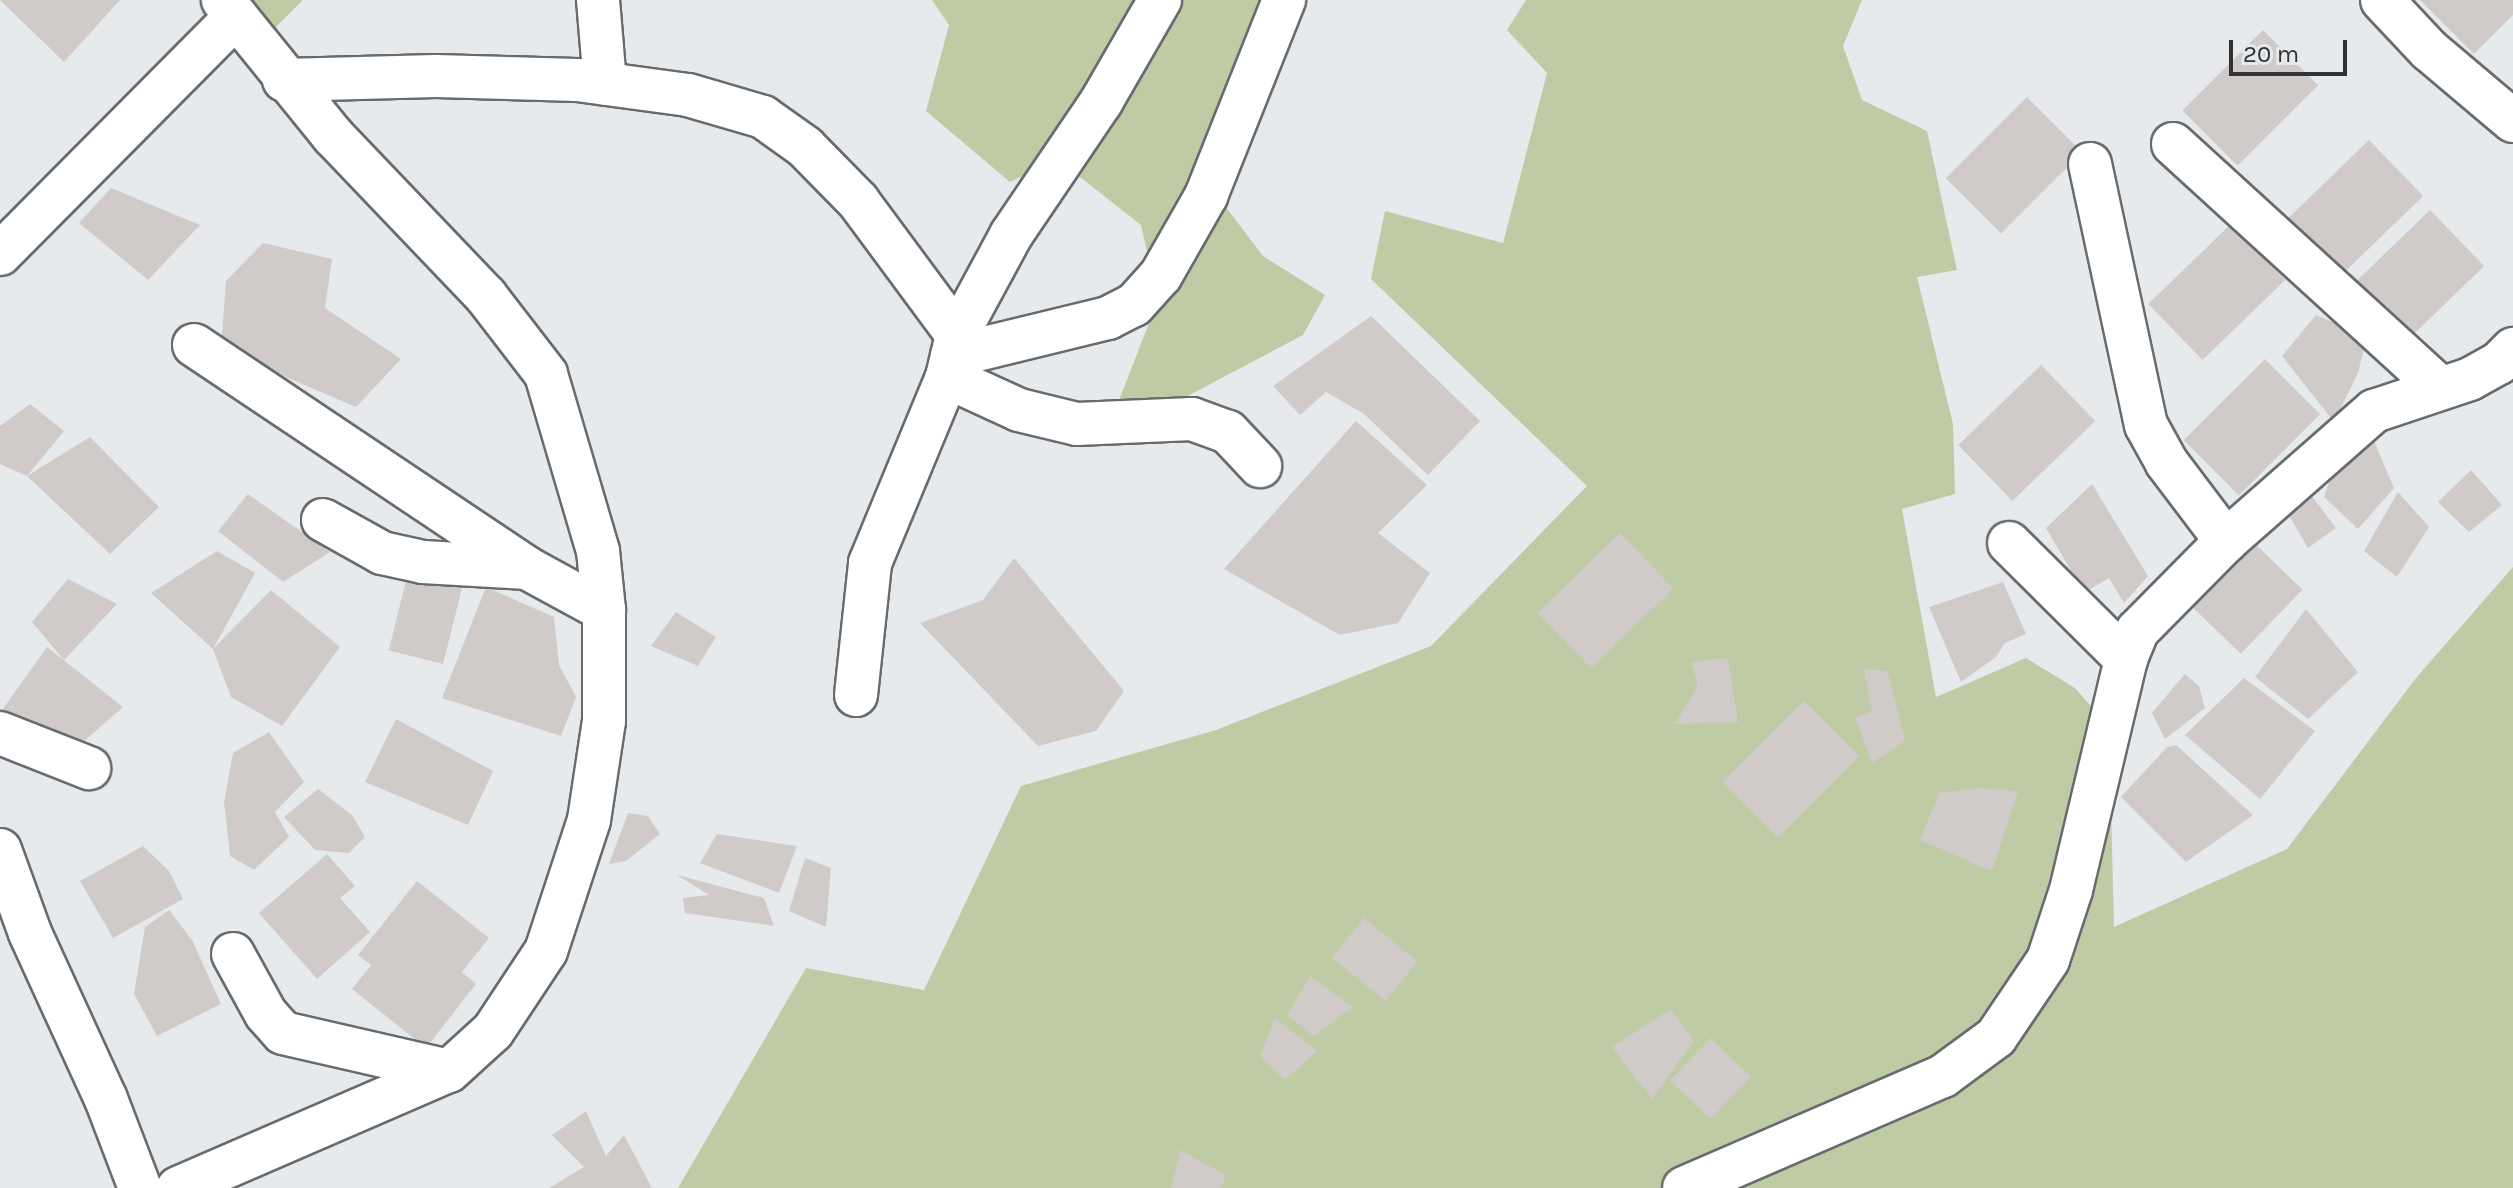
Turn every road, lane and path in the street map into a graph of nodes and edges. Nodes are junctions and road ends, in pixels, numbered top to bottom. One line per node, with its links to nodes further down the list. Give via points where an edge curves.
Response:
1 (598, 0): 7 (street)
2 (1160, 0): 14 (street, via 1101,102 1011,235)
3 (1284, 0): 14 (street, via 1206,196 1161,275 1134,305 1108,318)
4 (2382, 0): 8 (street, via 2429,50)
5 (229, 8): 6 (street); 11 (street)
6 (284, 80): 7 (street, via 436,76); 21 (street, via 486,296 546,374 598,551)
7 (605, 84): 14 (street, via 688,95 763,117 805,147 858,201)
8 (2513, 121)
9 (2173, 144): 15 (street)
10 (2090, 164): 18 (street, via 2146,425 2167,463)
11 (0, 254)
12 (194, 345): 20 (street)
13 (2513, 349): 15 (street, via 2470,379)
14 (952, 356): 16 (street, via 1019,410 1077,424 1192,419 1228,432); 23 (street, via 870,563)
15 (2438, 386): 18 (street, via 2374,411)
16 (1260, 466)
17 (323, 520): 20 (street, via 382,553 423,562)
18 (2226, 541): 22 (street, via 2138,630)
19 (2009, 543): 22 (street)
20 (527, 568): 21 (street)
21 (604, 610): 28 (street, via 604,721 589,820 546,951 493,1031)
22 (2126, 659): 31 (street, via 2071,890 2048,960 1996,1037 1943,1076)
23 (856, 695)
24 (0, 733): 25 (street)
25 (89, 768)
26 (0, 850): 29 (street, via 30,933 106,1099)
27 (233, 954): 28 (street, via 283,1033)
28 (449, 1071): 30 (street)
29 (140, 1188)
30 (178, 1188)
31 (1684, 1188)

